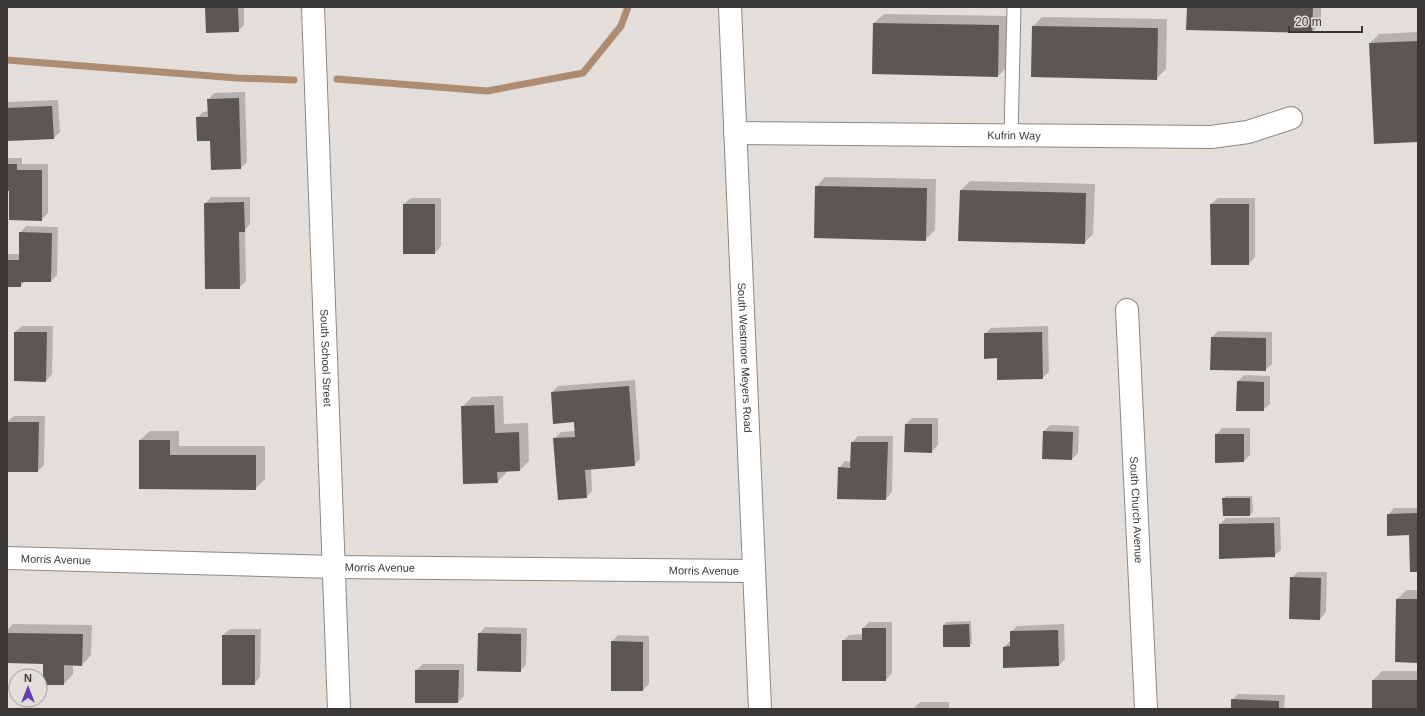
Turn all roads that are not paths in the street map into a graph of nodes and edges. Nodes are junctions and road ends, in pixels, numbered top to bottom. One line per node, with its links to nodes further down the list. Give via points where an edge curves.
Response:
1 (314, 7): 9 (street, South School Street)
2 (730, 7): 5 (street, South Westmore Meyers Road)
3 (1014, 7): 6 (lane)
4 (1291, 118): 6 (street, Kufrin Way, via 1248,132 1211,137)
5 (735, 133): 6 (street, Kufrin Way); 10 (street, South Westmore Meyers Road)
6 (1011, 135)
7 (1127, 310): 13 (street, South Church Avenue)
8 (7, 558): 9 (street, Morris Avenue)
9 (334, 567): 10 (street, Morris Avenue); 11 (street, South School Street)
10 (754, 571): 12 (street, South Westmore Meyers Road)
11 (339, 709)
12 (760, 709)
13 (1146, 709)

